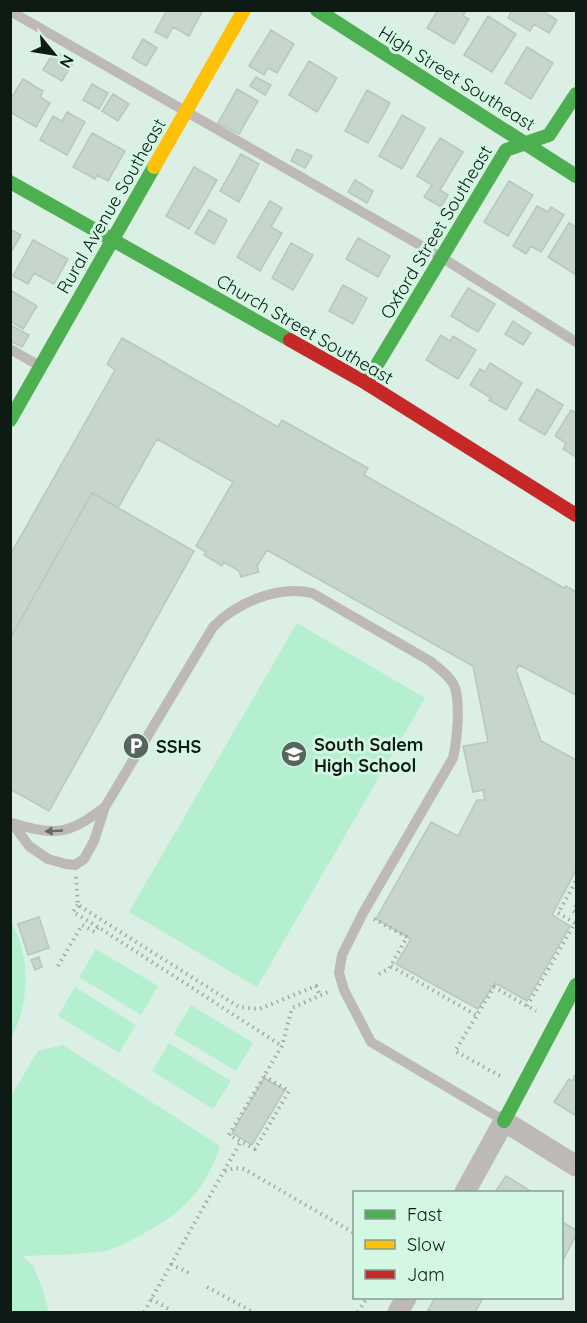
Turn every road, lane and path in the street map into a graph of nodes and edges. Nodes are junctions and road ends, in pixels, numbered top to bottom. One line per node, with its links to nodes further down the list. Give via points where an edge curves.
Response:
1 (243, 10): 5 (street, Rural Avenue Southeast)
2 (317, 10): 6 (street, High Street Southeast)
3 (10, 11): 5 (lane)
4 (576, 94): 6 (street, Oxford Street Southeast, via 549,135)
5 (186, 113): 9 (street, Rural Avenue Southeast); 10 (lane)
6 (527, 144): 7 (street, High Street Southeast); 10 (street, Oxford Street Southeast, via 506,150 501,156)
7 (576, 176)
8 (10, 182): 9 (street, Church Street Southeast)
9 (113, 241): 13 (street, Rural Avenue Southeast); 14 (street, Church Street Southeast)
10 (441, 257): 11 (lane); 14 (street, Oxford Street Southeast)
11 (576, 342)
12 (10, 349): 13 (lane)
13 (40, 366): 15 (street, Rural Avenue Southeast)
14 (366, 383): 16 (street, Church Street Southeast)
15 (10, 420)
16 (576, 514)
17 (105, 807): 18 (lane, one-way to 18, via 72,829 58,832 41,832); 19 (lane, via 94,841 84,859); 25 (lane, via 213,627 240,605 288,591 312,593 430,662 449,678 457,697 453,758)
18 (11, 823): 19 (lane, via 29,846 48,859)
19 (75, 865): 23 (path)
20 (576, 881): 21 (path)
21 (570, 893): 22 (path); 32 (path, via 558,913 575,923)
22 (576, 897)
23 (78, 905): 27 (path, via 74,912); 35 (path, via 239,1007 259,1009 316,986 320,996 292,1008)
24 (576, 906): 26 (path)
25 (363, 913): 29 (path, via 406,938); 38 (lane, via 342,955 339,973 371,1042)
26 (576, 913)
27 (98, 927): 28 (path, via 95,932 82,925); 35 (path)
28 (58, 966)
29 (391, 966): 30 (path); 34 (path)
30 (375, 976)
31 (576, 985): 38 (street)
32 (527, 1006): 33 (path); 34 (path, via 494,987)
33 (536, 1011)
34 (477, 1015): 37 (path, via 455,1051)
35 (282, 1046): 36 (path)
36 (264, 1076): 39 (path, via 229,1135); 39 (path, via 290,1091 255,1149)
37 (500, 1076)
38 (504, 1121): 40 (street); 42 (street)
39 (241, 1142): 41 (path)
40 (576, 1166)
41 (224, 1172): 43 (path, via 235,1167 244,1169); 44 (path)
42 (466, 1191)
43 (353, 1232)
44 (171, 1264): 45 (path); 47 (path)
45 (189, 1273)
46 (207, 1287): 51 (path)
47 (152, 1299): 49 (path); 50 (path)
48 (366, 1299): 52 (path)
49 (171, 1310)
50 (144, 1312)
51 (253, 1312)
52 (358, 1312)

